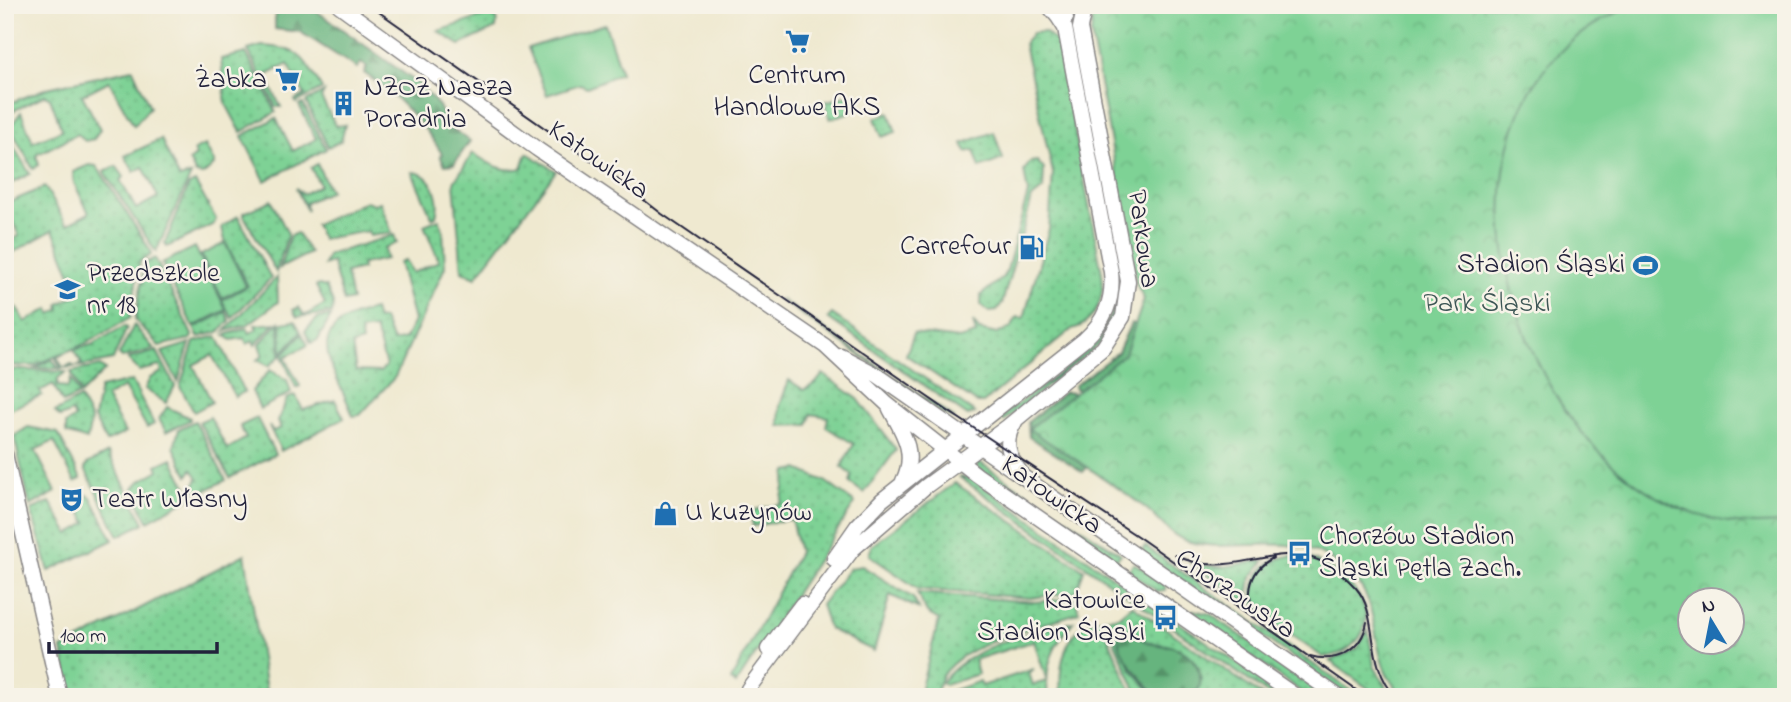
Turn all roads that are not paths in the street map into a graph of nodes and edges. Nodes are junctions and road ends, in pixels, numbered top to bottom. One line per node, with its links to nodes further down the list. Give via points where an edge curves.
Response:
1 (339, 5): 4 (street, Katowicka, via 537,149)
2 (1083, 10): 3 (street, via 1073,19); 6 (street, Parkowa, via 1080,29 1128,295 1119,327 1103,348)
3 (1053, 11): 7 (street, Parkowa, via 1065,28 1111,272 1111,295 1106,314 1093,332)
4 (833, 352): 5 (street, Katowicka); 7 (street, Katowicka, via 877,375)
5 (887, 404): 9 (street, Katowicka); 13 (street, via 909,449)
6 (1017, 418): 8 (street, Parkowa); 12 (street, via 1008,452)
7 (963, 436): 8 (street, Katowicka); 9 (street, Parkowa)
8 (978, 447): 11 (street, Parkowa); 12 (street, Katowicka)
9 (946, 448): 11 (street, Katowicka); 13 (street, Parkowa)
10 (5, 454): 19 (street)
11 (960, 460): 16 (street, Katowicka); 18 (street, Parkowa, via 853,550)
12 (1028, 482): 14 (street, Katowicka)
13 (901, 484): 18 (street, Parkowa, via 853,532 770,646)
14 (1103, 534): 15 (street, Chorzowska)
15 (1187, 592): 16 (street); 21 (street, Chorzowska)
16 (1174, 611): 17 (street, Katowicka)
17 (1253, 666): 20 (street, Chorzowska)
18 (746, 693)
19 (60, 697)
20 (1297, 697)
21 (1339, 697)

